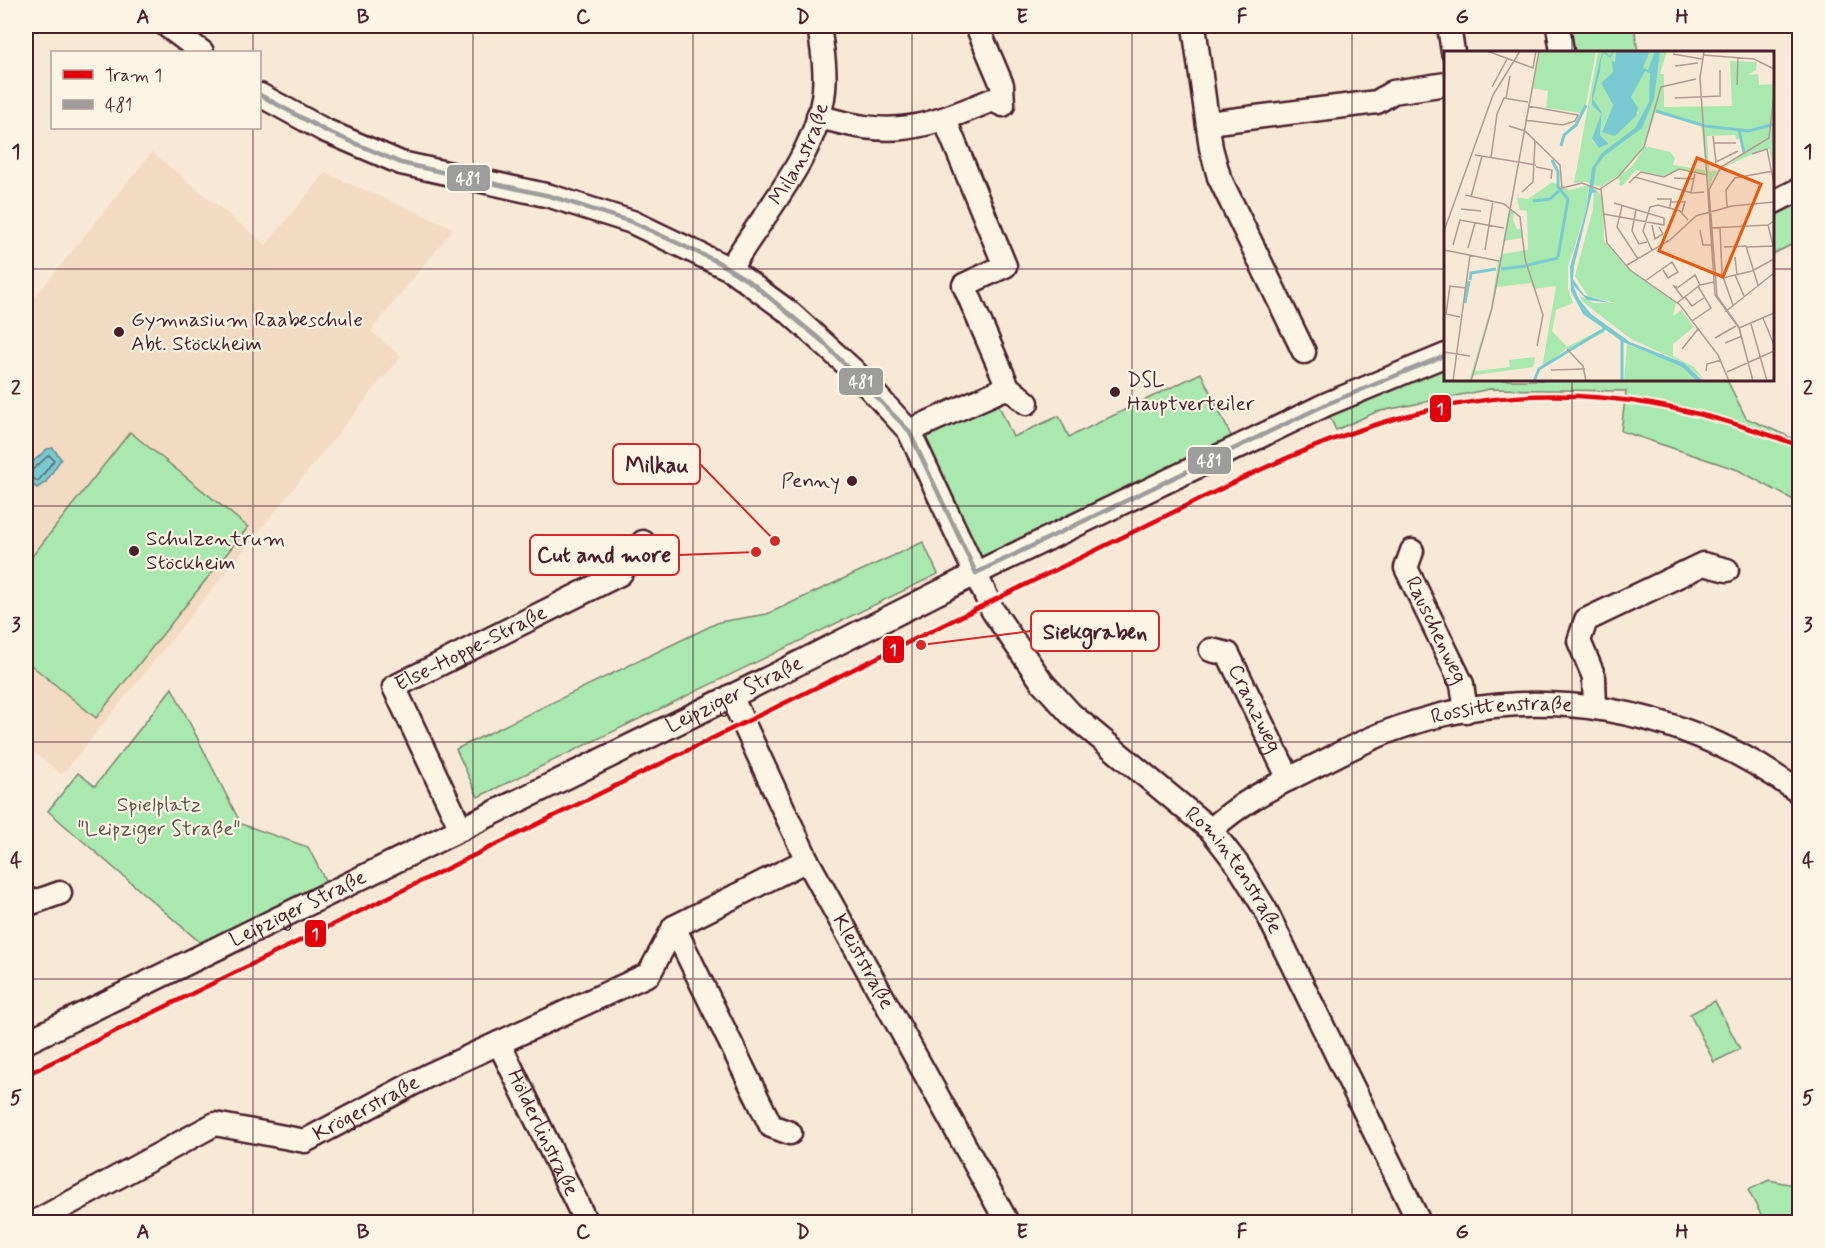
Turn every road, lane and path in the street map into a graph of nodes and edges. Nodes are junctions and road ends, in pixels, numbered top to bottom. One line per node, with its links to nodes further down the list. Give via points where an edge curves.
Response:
1 (166, 26): 7 (street)
2 (819, 26): 12 (street, Milanstraße, via 825,71)
3 (977, 26): 13 (street, via 1002,85 1003,105 992,100)
4 (1194, 26): 14 (street)
5 (1449, 26): 8 (street)
6 (1558, 26): 9 (street)
7 (201, 51)
8 (1453, 51)
9 (1562, 51)
10 (1444, 84): 14 (street, via 1393,92 1377,102)
11 (261, 96): 17 (street, Romintenstraße, via 324,130 400,163 587,206 650,230)
12 (818, 116): 13 (street, via 872,130); 17 (street, Milanstraße, via 801,159)
13 (945, 120): 20 (street, via 1005,266 964,285)
14 (1208, 123): 18 (street, via 1220,177)
15 (1800, 189): 16 (street)
16 (1774, 202)
17 (730, 269): 22 (street, Romintenstraße, via 824,342)
18 (1304, 352)
19 (1444, 356): 26 (street, Leipziger Straße, via 1327,404)
20 (1008, 387): 21 (street); 22 (street)
21 (1027, 403)
22 (909, 431): 26 (street, Romintenstraße)
23 (643, 542): 33 (street, Else-Hoppe-Straße, via 620,574 394,687)
24 (1412, 551): 30 (street, Rauschenweg, via 1406,568 1462,684)
25 (1727, 570): 29 (street, via 1703,564 1586,620 1579,641 1594,677)
26 (976, 573): 28 (street, Leipziger Straße); 34 (street, Romintenstraße, via 1002,626 1042,682 1071,714)
27 (1211, 650): 31 (street, Cranzweg, via 1228,654)
28 (731, 696): 33 (street, Leipziger Straße); 35 (street, Kleiststraße)
29 (1595, 708): 30 (street, Rossittenstraße, via 1523,704); 32 (street, Rossittenstraße, via 1643,716 1695,734 1756,763)
30 (1466, 711): 31 (street, Rossittenstraße, via 1398,728)
31 (1289, 779): 34 (street, Rossittenstraße, via 1247,800)
32 (1800, 793)
33 (461, 829): 39 (street, Leipziger Straße)
34 (1211, 830): 45 (street, Romintenstraße, via 1265,909)
35 (807, 860): 38 (street); 44 (street, Kleiststraße)
36 (60, 893): 37 (street)
37 (26, 905)
38 (674, 927): 40 (street, Krögerstraße, via 649,974); 41 (street, via 771,1126)
39 (26, 1042)
40 (499, 1044): 42 (street, Krögerstraße, via 305,1142 215,1124); 43 (street, Hölderlinstraße)
41 (790, 1133)
42 (35, 1222)
43 (586, 1222)
44 (1007, 1222)
45 (1419, 1222)

